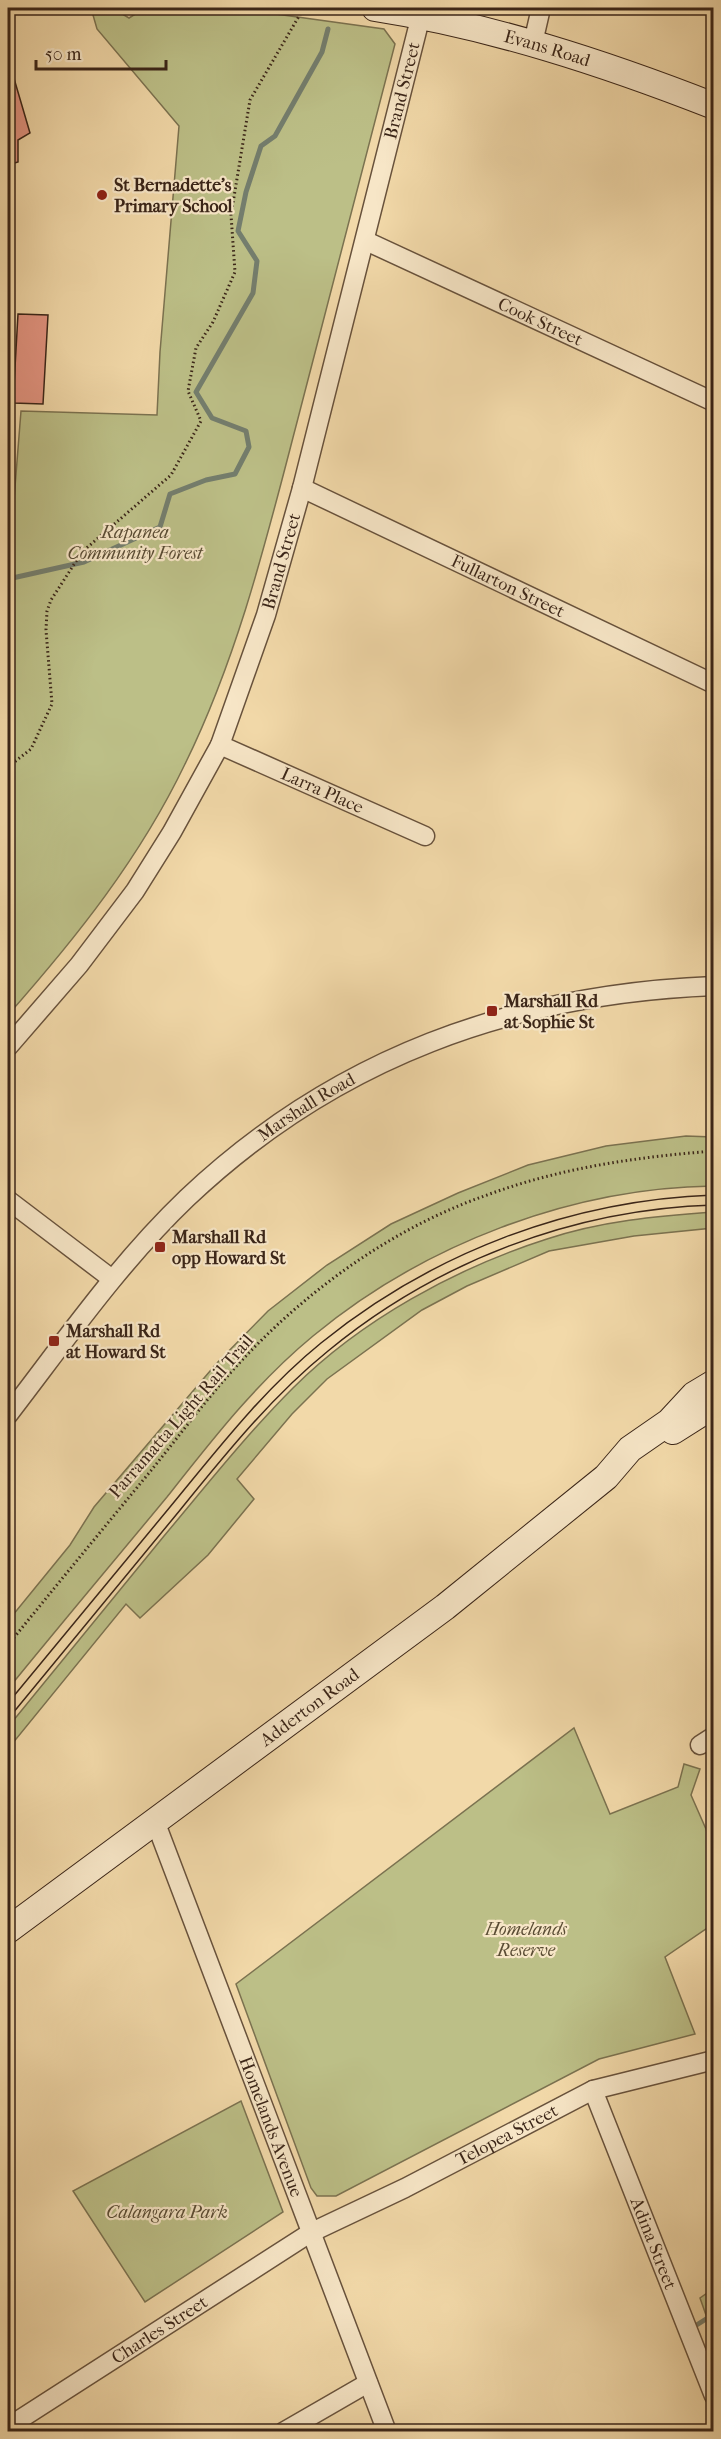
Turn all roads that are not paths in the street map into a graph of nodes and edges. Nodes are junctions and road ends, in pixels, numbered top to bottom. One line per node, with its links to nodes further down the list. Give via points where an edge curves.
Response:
1 (375, 8): 3 (main road, Evans Road)
2 (541, 8): 4 (street)
3 (421, 15): 4 (main road, Evans Road); 6 (street, Brand Street)
4 (533, 43): 5 (main road, Evans Road)
5 (714, 106)
6 (366, 241): 7 (street, Cook Street); 8 (street, Brand Street)
7 (714, 402)
8 (302, 488): 9 (street, Fullarton Street); 10 (street, Brand Street, via 266,615)
9 (714, 684)
10 (220, 745): 11 (street, Larra Place); 13 (street, Brand Street, via 135,891 80,965)
11 (424, 836)
12 (714, 986): 15 (street, Marshall Road, via 611,993 526,1010 466,1028 396,1056 309,1105 225,1166 187,1198)
13 (8, 1047)
14 (8, 1200): 15 (street)
15 (112, 1279): 18 (street, Marshall Road)
16 (714, 1383): 19 (main road, Adderton Road, via 630,1449)
17 (714, 1405): 19 (main road, Adderton Road, via 680,1426 634,1465)
18 (8, 1415)
19 (606, 1477): 20 (main road, Adderton Road, via 445,1607)
20 (155, 1821): 21 (main road, Adderton Road); 24 (street, Homelands Avenue)
21 (8, 1930)
22 (714, 2060): 23 (street, Telopea Street)
23 (592, 2090): 24 (street, Telopea Street); 26 (street, Adina Street)
24 (310, 2233): 25 (street, Homelands Avenue); 27 (street, Charles Street)
25 (368, 2383): 28 (street); 29 (street, Homelands Avenue)
26 (714, 2396)
27 (8, 2427)
28 (283, 2432)
29 (387, 2432)

